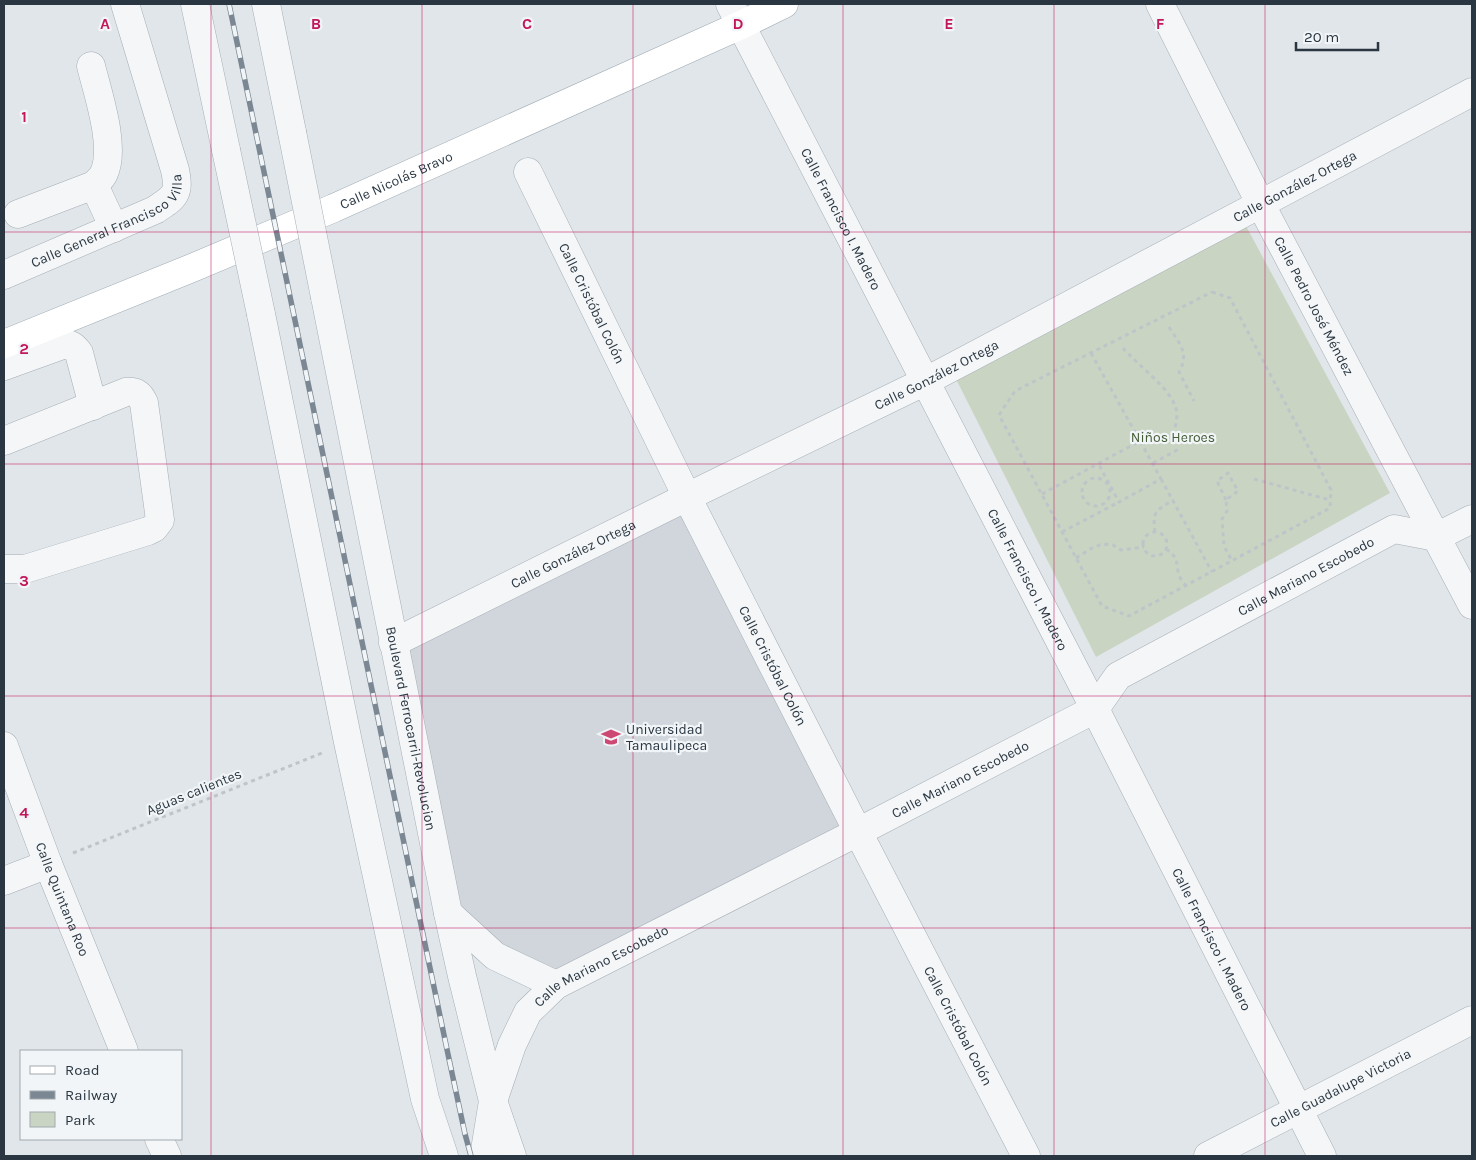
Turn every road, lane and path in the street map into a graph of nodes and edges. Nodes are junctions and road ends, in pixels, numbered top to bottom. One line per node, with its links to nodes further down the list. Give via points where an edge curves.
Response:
1 (124, 4): 13 (street, Calle General Francisco Villa, via 178,183 175,194 167,202)
2 (195, 4): 52 (street, bridge)
3 (266, 4): 50 (street, Boulevard Ferrocarril-Revolucion, bridge)
4 (784, 4): 6 (main road, Calle Nicolás Bravo)
5 (1160, 4): 11 (street, Calle Pedro José Méndez)
6 (736, 15): 16 (main road, Calle Nicolás Bravo, via 334,208); 20 (street, Calle Francisco I. Madero)
7 (91, 66): 10 (street, via 108,137 105,172)
8 (1472, 92): 11 (street, Calle González Ortega)
9 (528, 172): 33 (street, Calle Cristóbal Colón)
10 (94, 184): 12 (street); 13 (street)
11 (1260, 203): 20 (street, Calle González Ortega); 41 (street, Calle Pedro José Méndez)
12 (18, 214)
13 (114, 228): 14 (street, Calle General Francisco Villa)
14 (4, 275)
15 (1169, 326): 21 (path, via 1184,353 1184,364 1179,372)
16 (4, 344)
17 (1123, 348): 23 (path, via 1164,389 1176,407)
18 (1091, 353): 25 (path); 32 (path, via 1015,391 999,415); 36 (path, via 1212,292 1230,298 1331,490)
19 (4, 366): 22 (street, via 69,344 79,353)
20 (926, 381): 33 (street, Calle González Ortega); 51 (street, Calle Francisco I. Madero)
21 (1194, 401)
22 (93, 406): 24 (street); 46 (street, via 133,391 144,403 160,520 148,531 25,568)
23 (1175, 428)
24 (4, 441)
25 (1140, 441): 27 (path); 28 (path)
26 (1180, 448): 28 (path)
27 (1098, 463): 32 (path); 37 (path)
28 (1153, 463): 29 (path)
29 (1161, 478): 34 (path); 37 (path)
30 (1254, 479): 36 (path)
31 (1084, 485): 31 (path, via 1091,479 1100,479 1107,484 1108,497 1103,504 1090,504 1084,498)
32 (1042, 494): 39 (path)
33 (686, 497): 50 (street, Calle González Ortega); 54 (street, Calle Cristóbal Colón)
34 (1173, 500): 40 (path, via 1156,512); 47 (path)
35 (1226, 500): 35 (path, via 1216,481 1228,473 1238,491); 45 (path, via 1227,511 1222,520 1224,546)
36 (1330, 500): 45 (path, via 1330,508)
37 (1119, 502): 39 (path)
38 (1472, 519): 41 (street)
39 (1062, 532): 44 (path)
40 (1155, 532): 42 (path, via 1146,537); 43 (path, via 1167,541)
41 (1436, 537): 49 (street, Calle Pedro José Méndez); 51 (street, Calle Mariano Escobedo, via 1394,529 1118,676)
42 (1144, 547): 43 (path, via 1148,554 1154,556 1162,555); 44 (path, via 1121,550 1102,544)
43 (1166, 549): 48 (path, via 1174,555 1179,575)
44 (1076, 558): 48 (path, via 1102,606 1129,616)
45 (1232, 561): 47 (path)
46 (4, 569)
47 (1212, 572): 48 (path)
48 (1186, 586)
49 (1472, 605)
50 (393, 643): 57 (street, Boulevard Ferrocarril-Revolucion)
51 (1095, 709): 54 (street, Calle Mariano Escobedo); 62 (street, Calle Francisco I. Madero)
52 (348, 742): 55 (path, Aguas calientes); 65 (street, via 425,1099)
53 (4, 746): 55 (street, Calle Quintana Roo)
54 (858, 832): 58 (street, Calle Mariano Escobedo); 68 (street, Calle Cristóbal Colón)
55 (48, 864): 56 (street); 60 (street, Calle Quintana Roo)
56 (4, 881)
57 (448, 913): 58 (street, via 495,956); 61 (street, Boulevard Ferrocarril-Revolucion)
58 (556, 985): 61 (street, Calle Mariano Escobedo, via 528,1012 512,1045)
59 (1472, 1020): 62 (street, Calle Guadalupe Victoria)
60 (124, 1050)
61 (493, 1101): 66 (street); 67 (street, Boulevard Ferrocarril-Revolucion)
62 (1299, 1110): 69 (street, Calle Guadalupe Victoria); 70 (street, Calle Francisco I. Madero)
63 (159, 1140): 64 (street)
64 (166, 1156)
65 (444, 1156)
66 (484, 1156)
67 (512, 1156)
68 (1026, 1156)
69 (1208, 1156)
70 (1322, 1156)

